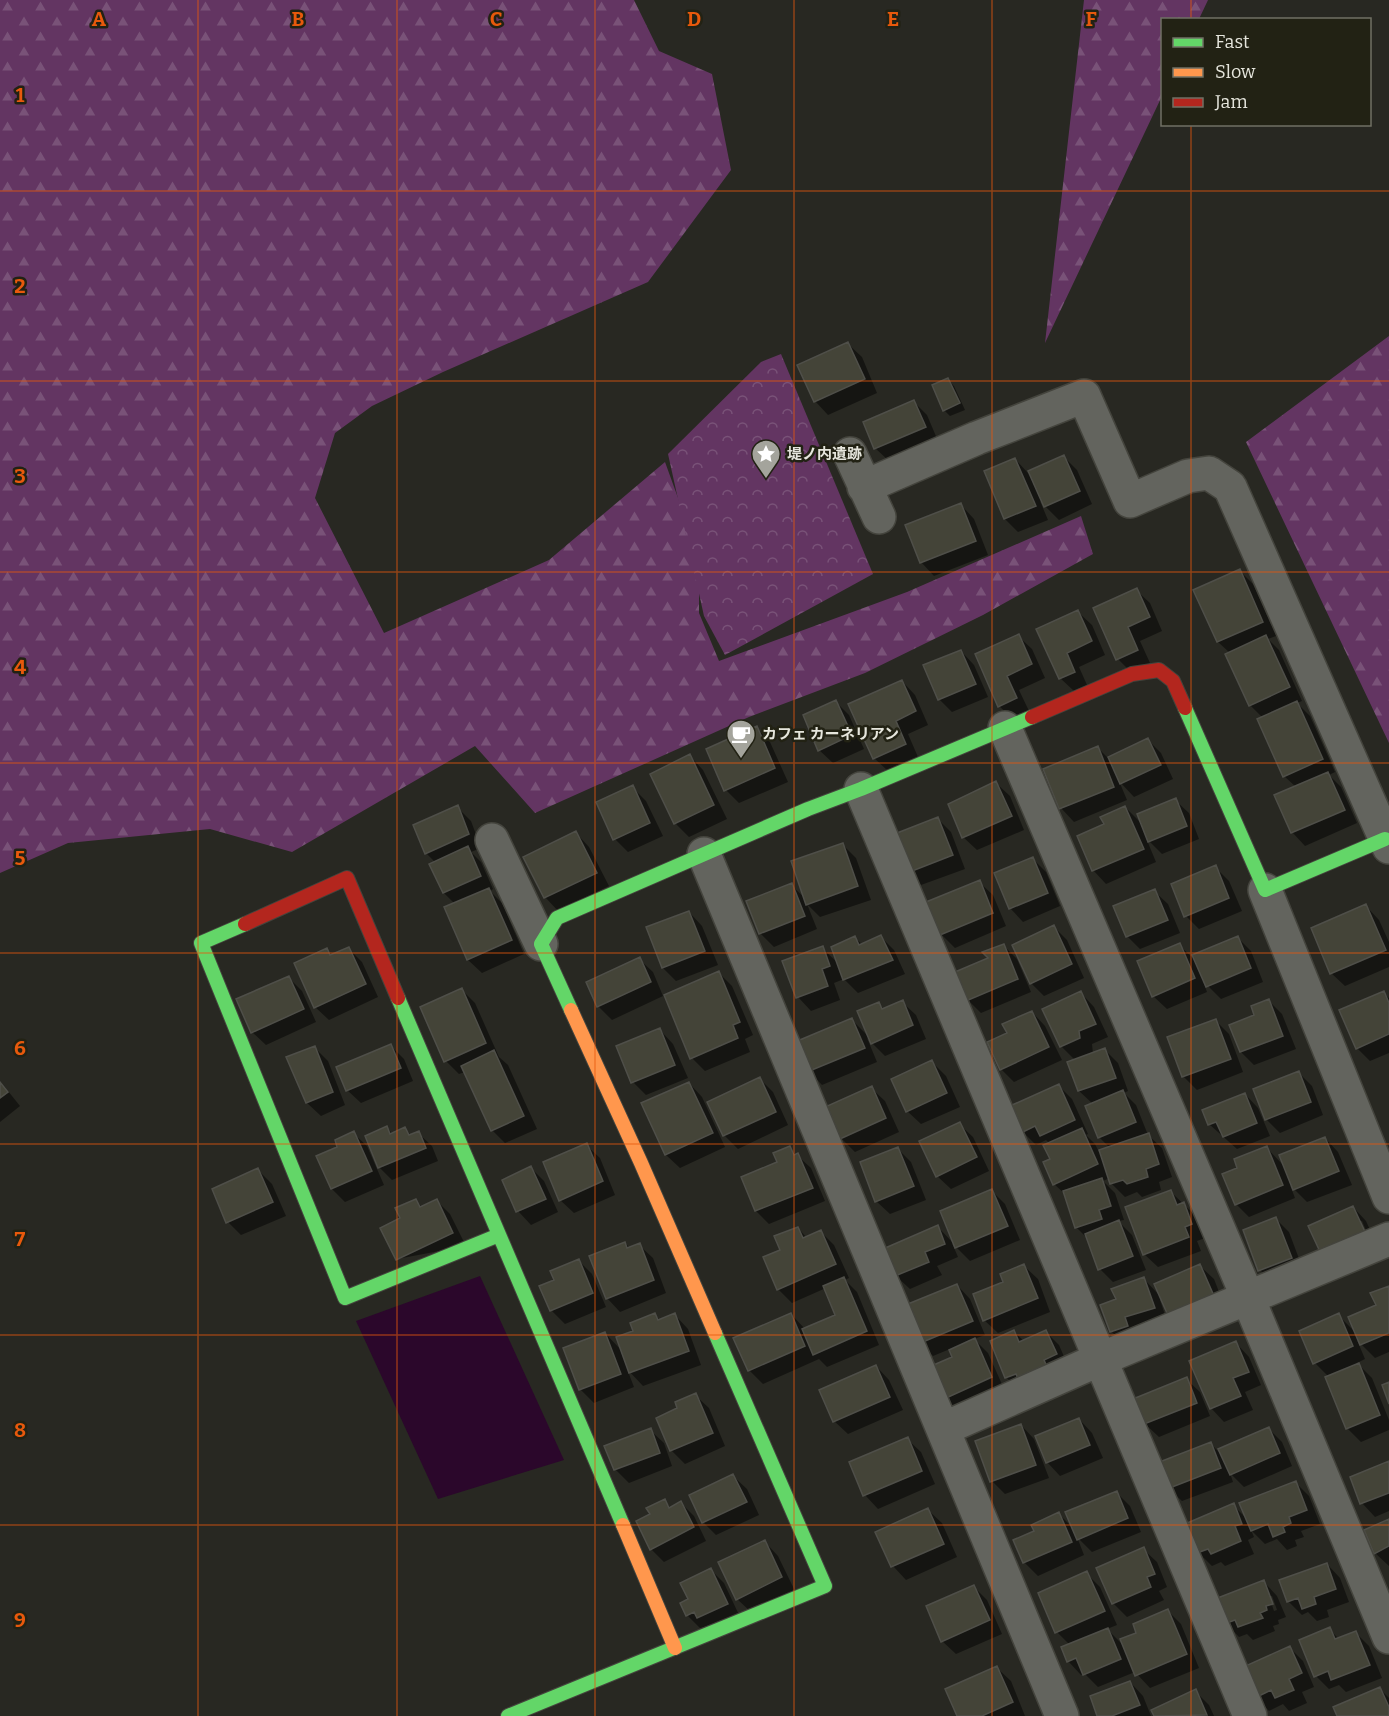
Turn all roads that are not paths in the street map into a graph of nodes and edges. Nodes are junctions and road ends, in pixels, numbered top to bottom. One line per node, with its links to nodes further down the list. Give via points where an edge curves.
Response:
1 (850, 454): 2 (street)
2 (864, 487): 3 (street); 7 (street, via 1084,396 1130,501 1188,476 1209,473 1230,486)
3 (879, 517)
4 (1005, 728): 5 (street); 9 (street, via 1132,674 1159,670 1173,681); 14 (street)
5 (861, 789): 8 (street); 15 (street)
6 (492, 840): 10 (street)
7 (1387, 843): 9 (street)
8 (704, 854): 10 (street, via 557,918); 16 (street)
9 (1265, 890): 11 (street)
10 (541, 944): 18 (street, via 825,1586)
11 (1389, 1197)
12 (499, 1235): 12 (street, via 347,878 201,943 345,1298); 18 (street)
13 (1389, 1239): 14 (street)
14 (1248, 1298): 15 (street); 17 (street)
15 (1101, 1360): 16 (street); 21 (street)
16 (943, 1429): 20 (street)
17 (1389, 1637)
18 (675, 1648): 19 (street)
19 (508, 1716)
20 (1062, 1716)
21 (1250, 1716)

